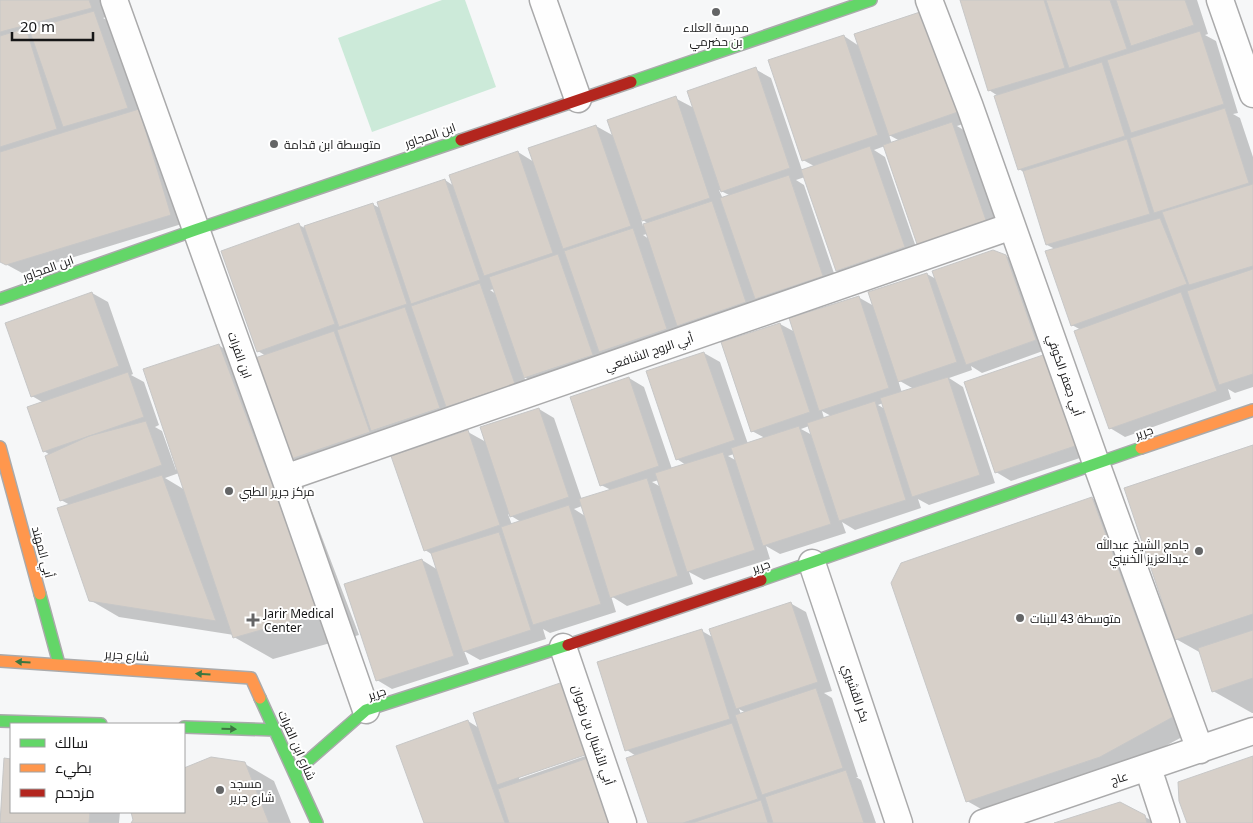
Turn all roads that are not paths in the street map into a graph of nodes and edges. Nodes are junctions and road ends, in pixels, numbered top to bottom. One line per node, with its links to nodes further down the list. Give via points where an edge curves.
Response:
1 (114, 0): 9 (street, ابن الفرات)
2 (543, 0): 7 (street)
3 (871, 0): 7 (street, ابن المجاور)
4 (929, 0): 8 (street, أبي جعفر الكوفي)
5 (1220, 0): 6 (street)
6 (1253, 94)
7 (578, 98): 9 (street, ابن المجاور)
8 (1012, 226): 13 (street, أبي جعفر الكوفي); 14 (street, أبي الروح الشافعي)
9 (195, 230): 10 (street, ابن المجاور); 14 (street, ابن الفرات)
10 (0, 299)
11 (1253, 410): 13 (street, جرير)
12 (0, 447): 18 (street, أبي المهند)
13 (1096, 463): 15 (street, جرير); 26 (street, أبي جعفر الكوفي)
14 (285, 478): 20 (street, ابن الفرات)
15 (812, 563): 16 (street, جرير); 31 (street, بكر القشيري)
16 (563, 647): 20 (street, جرير); 30 (street, أبي الأشبال بن رضوان)
17 (0, 661): 18 (street, شارع جرير, one-way to 17)
18 (59, 664): 19 (street, شارع جرير, one-way to 18)
19 (252, 678): 24 (street, شارع ابن الفرات)
20 (366, 710): 28 (street, جرير)
21 (0, 721): 22 (street)
22 (67, 723)
23 (185, 727): 24 (street, one-way to 24)
24 (275, 730): 28 (street, شارع ابن الفرات)
25 (1253, 731): 26 (street, عاج)
26 (1200, 750): 27 (street, عاج)
27 (1148, 768): 32 (street, عاج); 33 (street)
28 (294, 773): 29 (street, شارع ابن الفرات)
29 (317, 823)
30 (623, 823)
31 (899, 823)
32 (984, 823)
33 (1166, 823)

